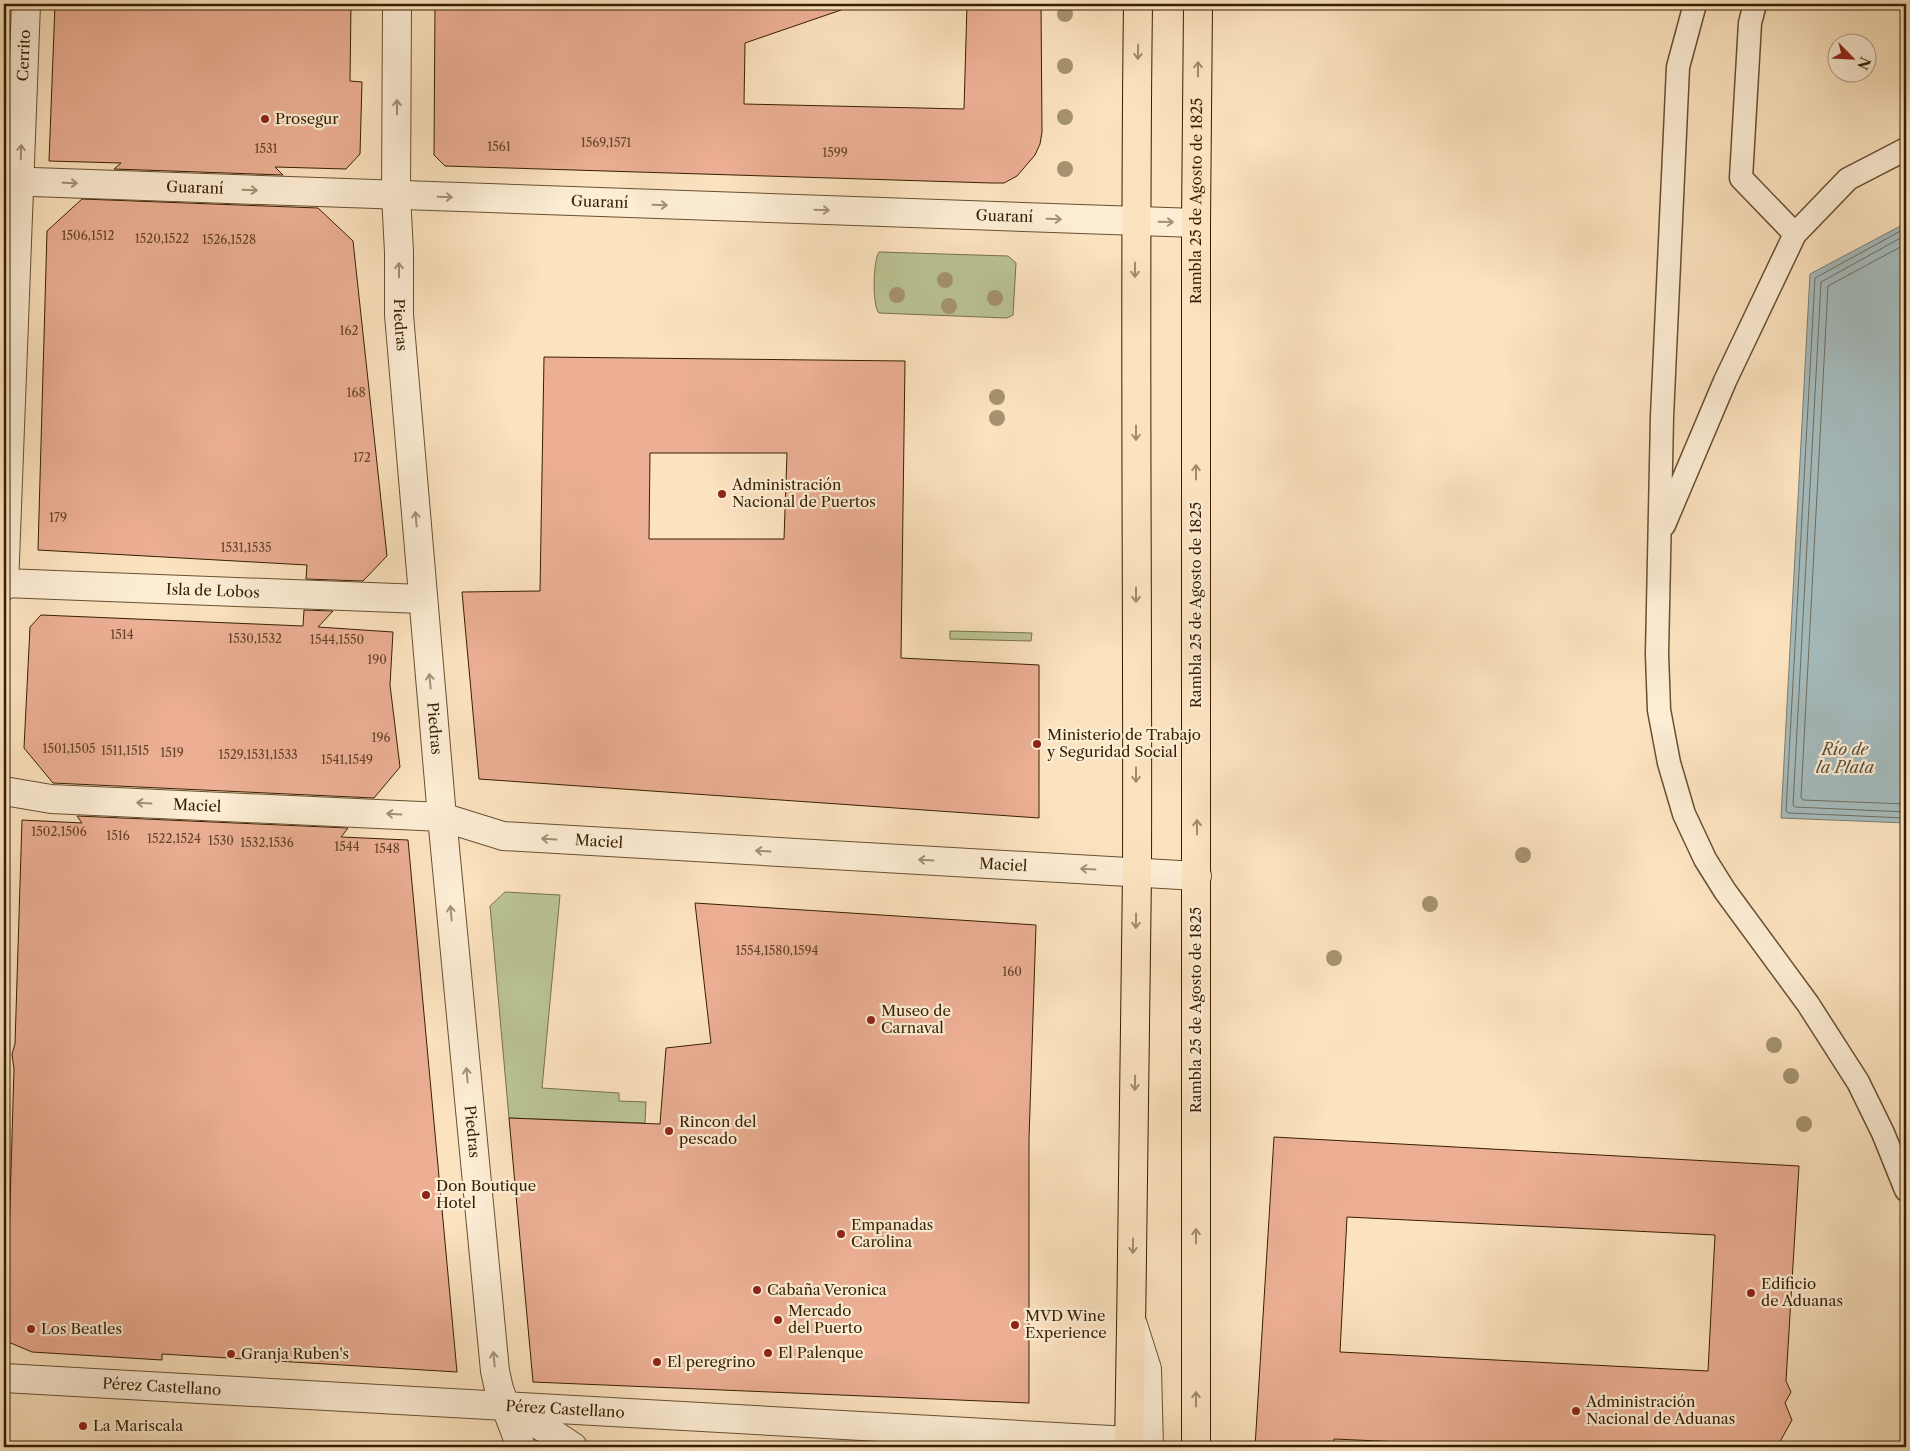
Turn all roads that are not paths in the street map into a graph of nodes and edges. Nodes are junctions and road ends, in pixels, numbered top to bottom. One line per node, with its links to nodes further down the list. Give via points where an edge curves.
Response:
1 (26, 4): 8 (street, Cerrito, one-way to 1)
2 (398, 4): 9 (street, Piedras, one-way to 2)
3 (1138, 4): 10 (main road, one-way to 10)
4 (1198, 4): 11 (main road, Rambla 25 de Agosto de 1825, one-way to 4)
5 (1695, 4): 13 (lane, via 1678,67)
6 (1755, 4): 12 (lane, via 1750,23 1741,178)
7 (1906, 149): 12 (lane, via 1848,179)
8 (12, 181): 9 (street, Guaraní, one-way to 9); 14 (street, Cerrito)
9 (396, 196): 10 (street, Guaraní, one-way to 10); 15 (street, Piedras, one-way to 9, via 399,315)
10 (1135, 222): 11 (street, Guaraní, one-way to 11); 18 (main road, one-way to 18)
11 (1196, 223): 19 (main road, Rambla 25 de Agosto de 1825, one-way to 11)
12 (1795, 234): 13 (lane)
13 (1659, 535): 20 (lane, via 1659,710 1669,763 1684,814 1705,859 1725,891 1808,1004 1858,1082)
14 (4, 584): 15 (street, Isla de Lobos)
15 (422, 599): 17 (street, Piedras, one-way to 15)
16 (4, 791): 17 (street, Maciel, one-way to 16, via 52,799)
17 (442, 816): 18 (street, Maciel, one-way to 17, via 503,836); 22 (street, Piedras, one-way to 17, via 495,1371)
18 (1137, 872): 19 (street, Maciel); 23 (main road, one-way to 23, via 1132,1321)
19 (1197, 876): 26 (main road, Rambla 25 de Agosto de 1825, one-way to 19)
20 (1906, 1190)
21 (4, 1378): 22 (street, Pérez Castellano)
22 (505, 1406): 23 (street, Pérez Castellano); 24 (street, Piedras); 25 (street)
23 (1136, 1445)
24 (521, 1447)
25 (573, 1447)
26 (1196, 1447)

